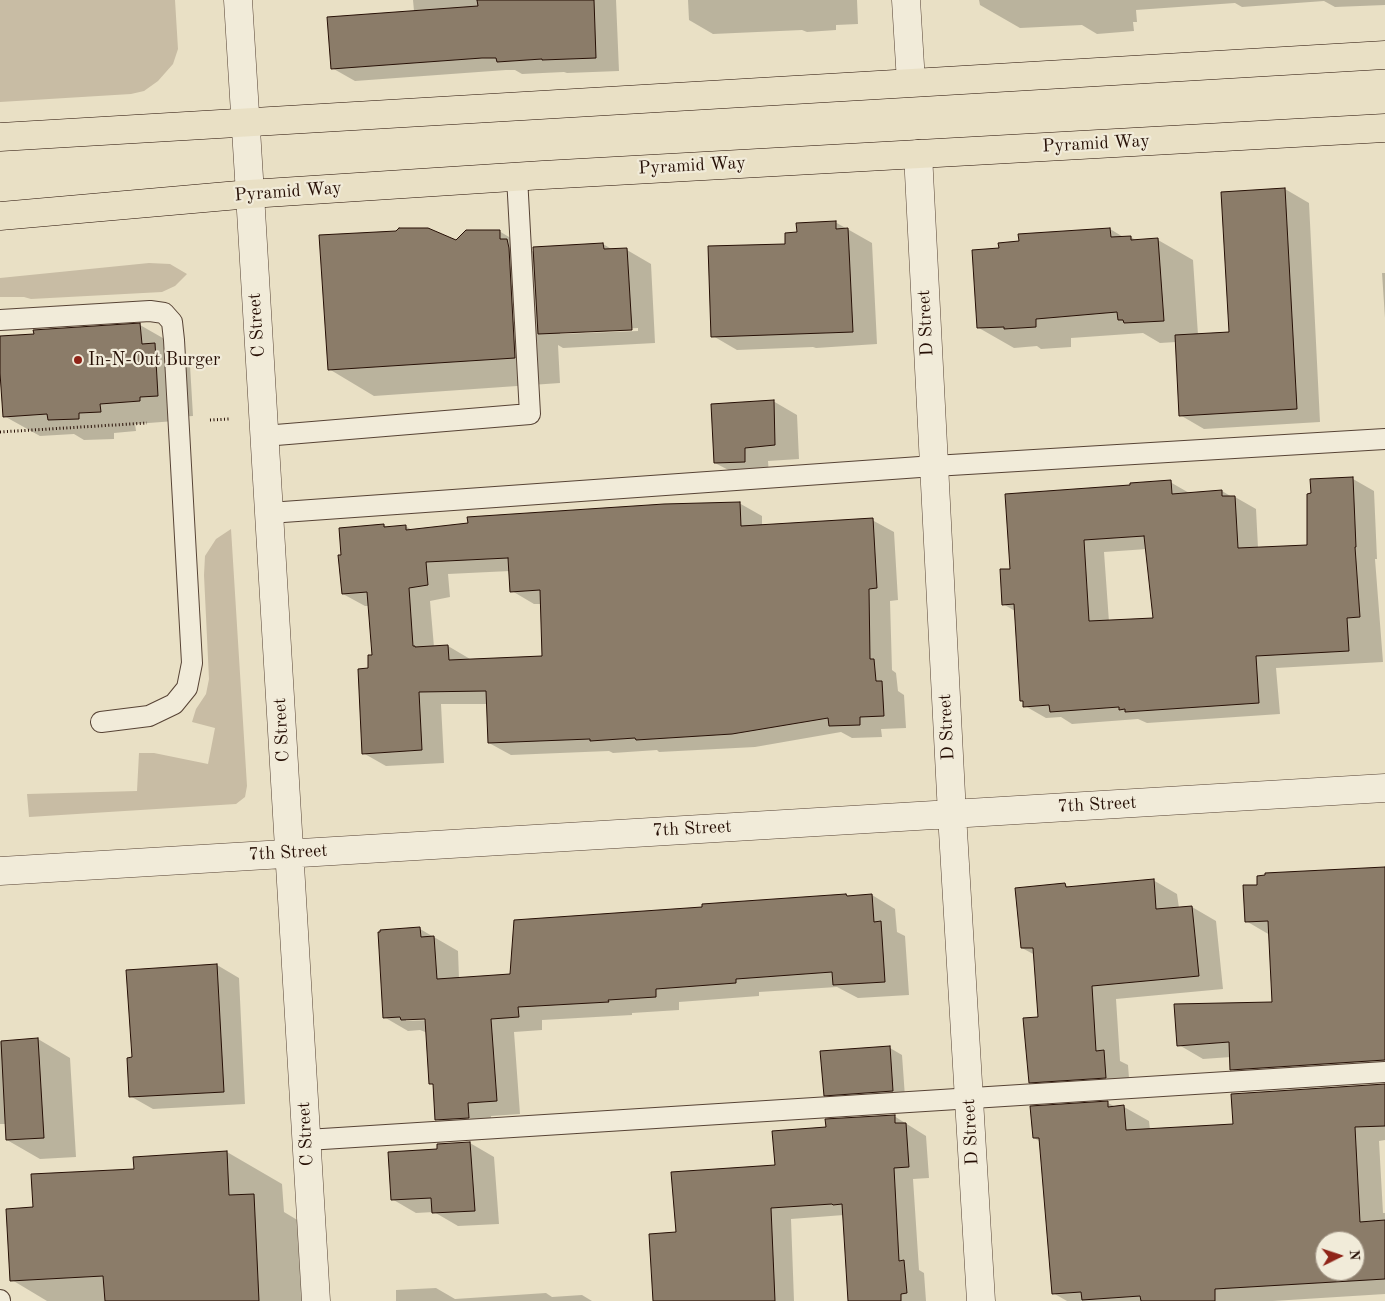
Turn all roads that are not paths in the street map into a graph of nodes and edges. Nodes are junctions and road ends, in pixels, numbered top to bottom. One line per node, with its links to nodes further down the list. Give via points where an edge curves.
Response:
1 (238, 0): 5 (street, C Street)
2 (906, 0): 4 (street)
3 (1385, 55): 4 (main road)
4 (910, 82): 5 (main road)
5 (246, 123): 7 (main road); 10 (street, C Street)
6 (1385, 128): 8 (main road, Pyramid Way)
7 (0, 137)
8 (918, 154): 9 (main road, Pyramid Way); 15 (street, D Street)
9 (517, 176): 10 (main road, Pyramid Way); 13 (lane, via 530,414)
10 (250, 194): 11 (main road, Pyramid Way); 13 (street, C Street)
11 (0, 216)
12 (0, 320): 17 (lane, via 150,311 164,314 172,322 192,663 187,688 174,704 149,716)
13 (264, 436): 16 (street, C Street)
14 (1385, 439): 15 (lane)
15 (934, 466): 16 (lane); 19 (street, D Street)
16 (269, 513): 20 (street, C Street)
17 (101, 722)
18 (1385, 788): 19 (street, 7th Street)
19 (952, 814): 20 (street, 7th Street); 23 (street, D Street)
20 (290, 853): 21 (street, 7th Street); 24 (street, C Street)
21 (0, 871)
22 (1385, 1072): 23 (lane)
23 (969, 1097): 24 (lane); 26 (street, D Street)
24 (307, 1140): 25 (street, C Street)
25 (316, 1301)
26 (981, 1301)

